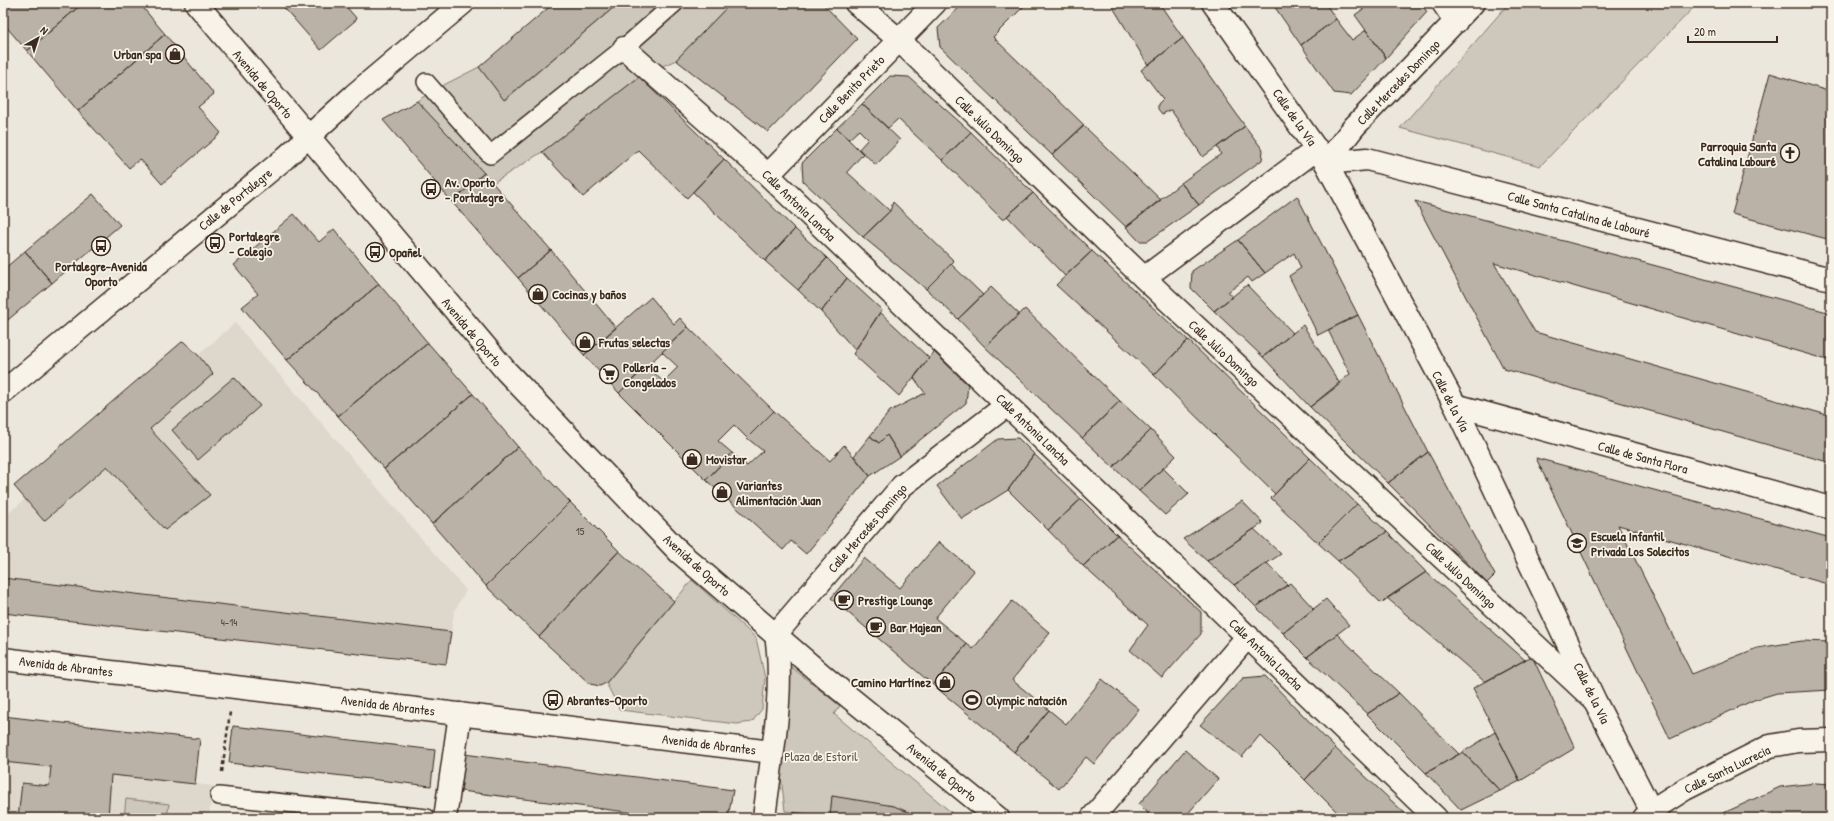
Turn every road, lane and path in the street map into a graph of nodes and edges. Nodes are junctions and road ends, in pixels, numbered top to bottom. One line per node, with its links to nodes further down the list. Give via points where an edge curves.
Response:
1 (196, 3): 13 (street, Avenida de Oporto)
2 (463, 3): 13 (street, Calle de Portalegre)
3 (675, 3): 11 (street)
4 (856, 3): 10 (street, Calle Julio Domingo)
5 (935, 3): 10 (street, Calle Benito Prieto)
6 (1214, 3): 14 (street, Calle de la Vía)
7 (1443, 3): 9 (street)
8 (1473, 3): 9 (street, Calle Mercedes Domingo)
9 (1456, 22): 14 (street, Calle Mercedes Domingo, via 1354,128)
10 (898, 39): 15 (street, Calle Benito Prieto); 16 (street, Calle Julio Domingo)
11 (624, 48): 12 (street, via 490,155); 15 (street, Calle Antonia Lancha)
12 (426, 82)
13 (307, 137): 18 (street, Calle de Portalegre, via 284,159); 22 (street, Avenida de Oporto, via 506,371 679,552)
14 (1321, 156): 16 (street, Calle Mercedes Domingo); 17 (street, Calle Santa Catalina de Labouré, via 1367,159); 20 (street, Calle de la Vía)
15 (768, 175): 19 (street, Calle Antonia Lancha)
16 (1144, 278): 26 (street, Calle Julio Domingo)
17 (1831, 279)
18 (3, 392)
19 (1007, 404): 22 (street, Calle Mercedes Domingo, via 902,486); 23 (street, Calle Antonia Lancha)
20 (1455, 405): 21 (street, Calle de Santa Flora); 26 (street, Calle de la Vía)
21 (1831, 508)
22 (776, 634): 29 (street, via 779,655); 35 (street, Avenida de Oporto, via 828,680)
23 (1248, 636): 36 (street); 37 (street, Calle Antonia Lancha)
24 (3, 659): 25 (street, Avenida de Abrantes)
25 (233, 686): 27 (street, Avenida de Abrantes); 30 (path)
26 (1595, 701): 31 (street, Calle de la Vía)
27 (460, 714): 29 (street, Avenida de Abrantes); 33 (street)
28 (1831, 740): 31 (street, Calle Santa Lucrecia, via 1798,741 1770,746 1686,789)
29 (772, 752): 34 (street)
30 (219, 796): 32 (street)
31 (1651, 815)
32 (427, 818)
33 (445, 818)
34 (764, 818)
35 (998, 818)
36 (1092, 818)
37 (1436, 818)

